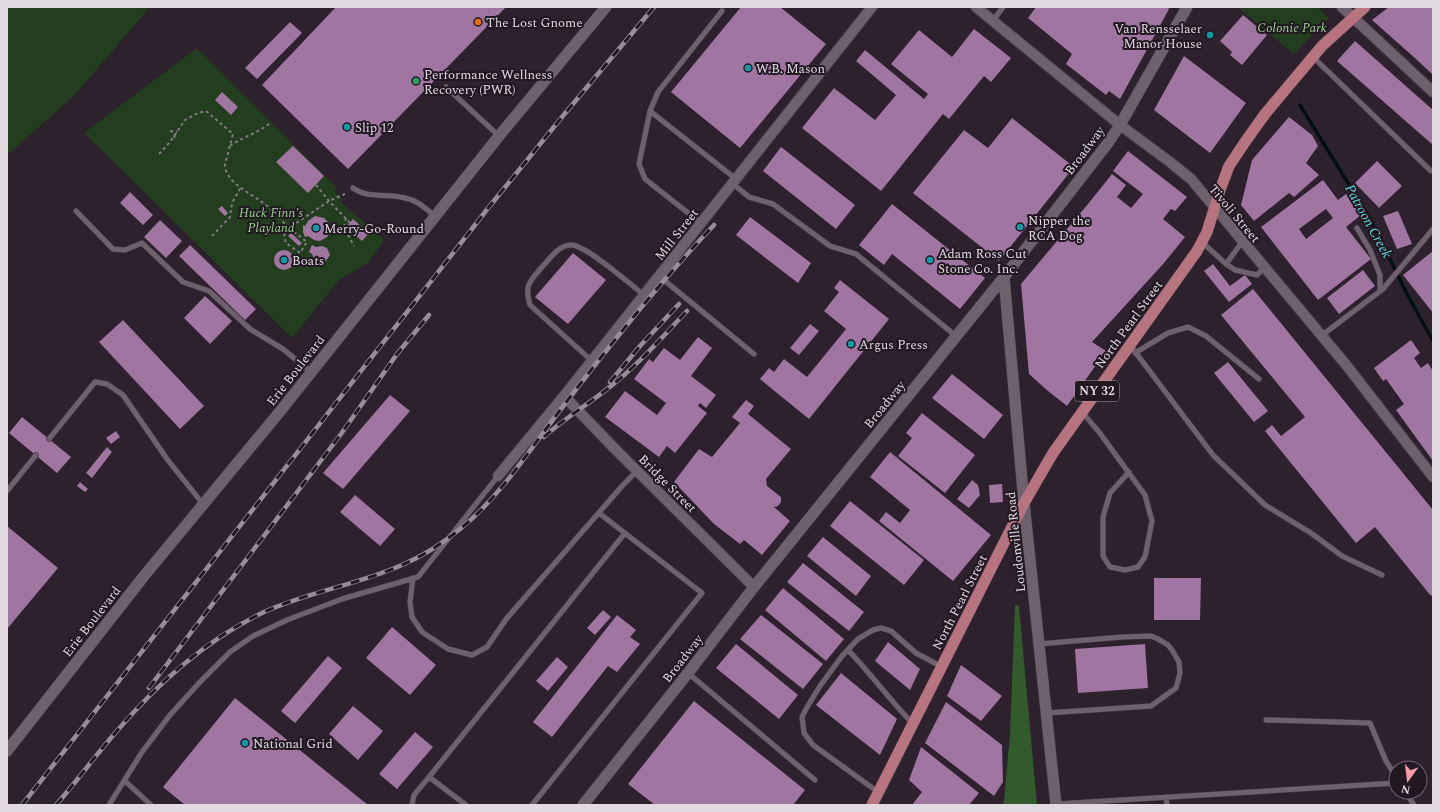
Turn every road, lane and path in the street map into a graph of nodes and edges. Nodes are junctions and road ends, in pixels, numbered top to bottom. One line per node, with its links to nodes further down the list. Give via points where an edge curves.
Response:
1 (606, 7): 20 (street, Erie Boulevard)
2 (872, 7): 25 (street, Mill Street)
3 (976, 7): 10 (street, Tivoli Street)
4 (1004, 7): 10 (lane)
5 (1187, 7): 16 (street, Broadway)
6 (1342, 7): 9 (street)
7 (1365, 7): 9 (main road, North Pearl Street / NY 32)
8 (722, 11): 14 (lane, via 658,92)
9 (1354, 17): 11 (main road, North Pearl Street / NY 32); 13 (street)
10 (993, 21): 16 (street, Tivoli Street)
11 (1313, 57): 24 (lane, via 1430,171); 31 (main road, North Pearl Street / NY 32, via 1265,114 1229,166)
12 (446, 87): 20 (lane)
13 (1433, 92)
14 (650, 111): 25 (lane); 38 (lane, via 639,164 645,178)
15 (271, 122): 22 (path, via 262,130)
16 (1120, 125): 31 (street, Tivoli Street, via 1190,179); 49 (street, Broadway)
17 (170, 131): 18 (path)
18 (177, 132): 19 (path); 22 (path, via 185,120 206,111 233,134)
19 (174, 135): 21 (path); 23 (path)
20 (499, 136): 35 (street, Erie Boulevard)
21 (176, 141)
22 (229, 147): 27 (path, via 225,168)
23 (160, 154)
24 (1433, 171)
25 (734, 181): 38 (street, Mill Street); 52 (lane, via 749,196 773,204 830,246 856,254)
26 (316, 185): 30 (path)
27 (241, 187): 34 (path, via 267,205); 42 (path, via 232,203 230,217)
28 (353, 188): 35 (lane, via 366,194 406,198)
29 (339, 196): 30 (path)
30 (329, 201): 36 (path); 39 (path)
31 (1214, 209): 43 (main road, North Pearl Street / NY 32); 44 (street, Tivoli Street)
32 (281, 210): 34 (path)
33 (76, 211): 57 (lane, via 113,249 125,250 142,243 183,282 209,291 250,329 283,349)
34 (276, 215): 39 (path)
35 (435, 216): 57 (street, Erie Boulevard)
36 (346, 218): 37 (path); 45 (path, via 344,227)
37 (350, 223)
38 (701, 223): 48 (street, Mill Street)
39 (289, 228): 39 (path, via 284,235 286,243 300,253 307,242)
40 (1358, 228): 50 (lane, via 1380,275)
41 (1433, 229): 50 (lane)
42 (212, 236)
43 (1202, 242): 46 (lane); 54 (main road, North Pearl Street / NY 32)
44 (1242, 242): 46 (lane); 47 (street, Tivoli Street)
45 (354, 246)
46 (1226, 264): 47 (lane, via 1235,270 1257,275)
47 (1264, 268): 53 (street, Tivoli Street)
48 (659, 276): 51 (street, Mill Street); 55 (lane)
49 (1004, 277): 52 (street, Broadway); 68 (street, Loudonville Road)
50 (1382, 290): 53 (lane)
51 (644, 295): 56 (street, Mill Street); 56 (lane, via 585,249 571,245 558,249 531,280 527,293 530,305)
52 (956, 336): 74 (street, Broadway)
53 (1321, 336): 66 (street, Tivoli Street)
54 (1132, 349): 58 (lane, via 1188,327 1206,336); 60 (main road, North Pearl Street / NY 32); 72 (lane, via 1213,455 1265,505 1311,533 1342,556)
55 (754, 354)
56 (592, 361): 59 (street, Mill Street)
57 (312, 372): 69 (street, Erie Boulevard)
58 (1259, 378)
59 (564, 396): 63 (street, Bridge Street); 65 (street, Mill Street)
60 (1082, 412): 64 (lane); 68 (main road, North Pearl Street / NY 32, via 1053,453)
61 (49, 439): 69 (lane, via 95,382 107,384 123,394 167,459)
62 (36, 455): 67 (lane)
63 (637, 471): 70 (lane); 74 (street, Bridge Street)
64 (1129, 472): 64 (lane, via 1145,495 1152,521 1145,557 1138,567 1125,570 1110,567 1103,556 1104,517 1110,493)
65 (498, 476): 73 (lane, via 418,577)
66 (1433, 477)
67 (7, 491)
68 (1024, 502): 75 (street, Loudonville Road); 77 (main road, North Pearl Street / NY 32)
69 (203, 504): 82 (street, Erie Boulevard)
70 (599, 513): 71 (lane); 73 (lane, via 507,618 486,647 472,655 448,650 422,632 412,617 410,602)
71 (625, 533): 84 (lane); 94 (lane, via 702,593)
72 (1382, 575)
73 (413, 578): 86 (lane, via 342,599 286,620 253,636 230,652 170,715 142,752)
74 (754, 587): 78 (street, Broadway)
75 (1040, 644): 79 (street, Loudonville Road); 79 (lane, via 1151,636 1168,645 1179,662 1180,673 1176,688 1151,706)
76 (848, 650): 77 (lane, via 858,639 881,628 891,631 916,653); 81 (lane); 88 (lane, via 806,709 802,717 804,733 813,745)
77 (942, 667): 81 (main road, North Pearl Street / NY 32)
78 (688, 673): 85 (lane); 95 (street, Broadway)
79 (1047, 713): 97 (street, Loudonville Road)
80 (1266, 720): 83 (lane, via 1370,724)
81 (913, 724): 88 (main road, North Pearl Street / NY 32)
82 (7, 751)
83 (1388, 764)
84 (429, 777): 92 (lane, via 414,795); 93 (lane)
85 (815, 780)
86 (125, 781): 90 (lane); 91 (lane)
87 (1388, 783): 89 (lane)
88 (878, 792): 96 (main road, North Pearl Street / NY 32)
89 (1166, 797): 97 (lane); 98 (lane)
90 (109, 805)
91 (151, 805)
92 (412, 805)
93 (466, 805)
94 (532, 805)
95 (583, 805)
96 (872, 805)
97 (1056, 805)
98 (1167, 805)

